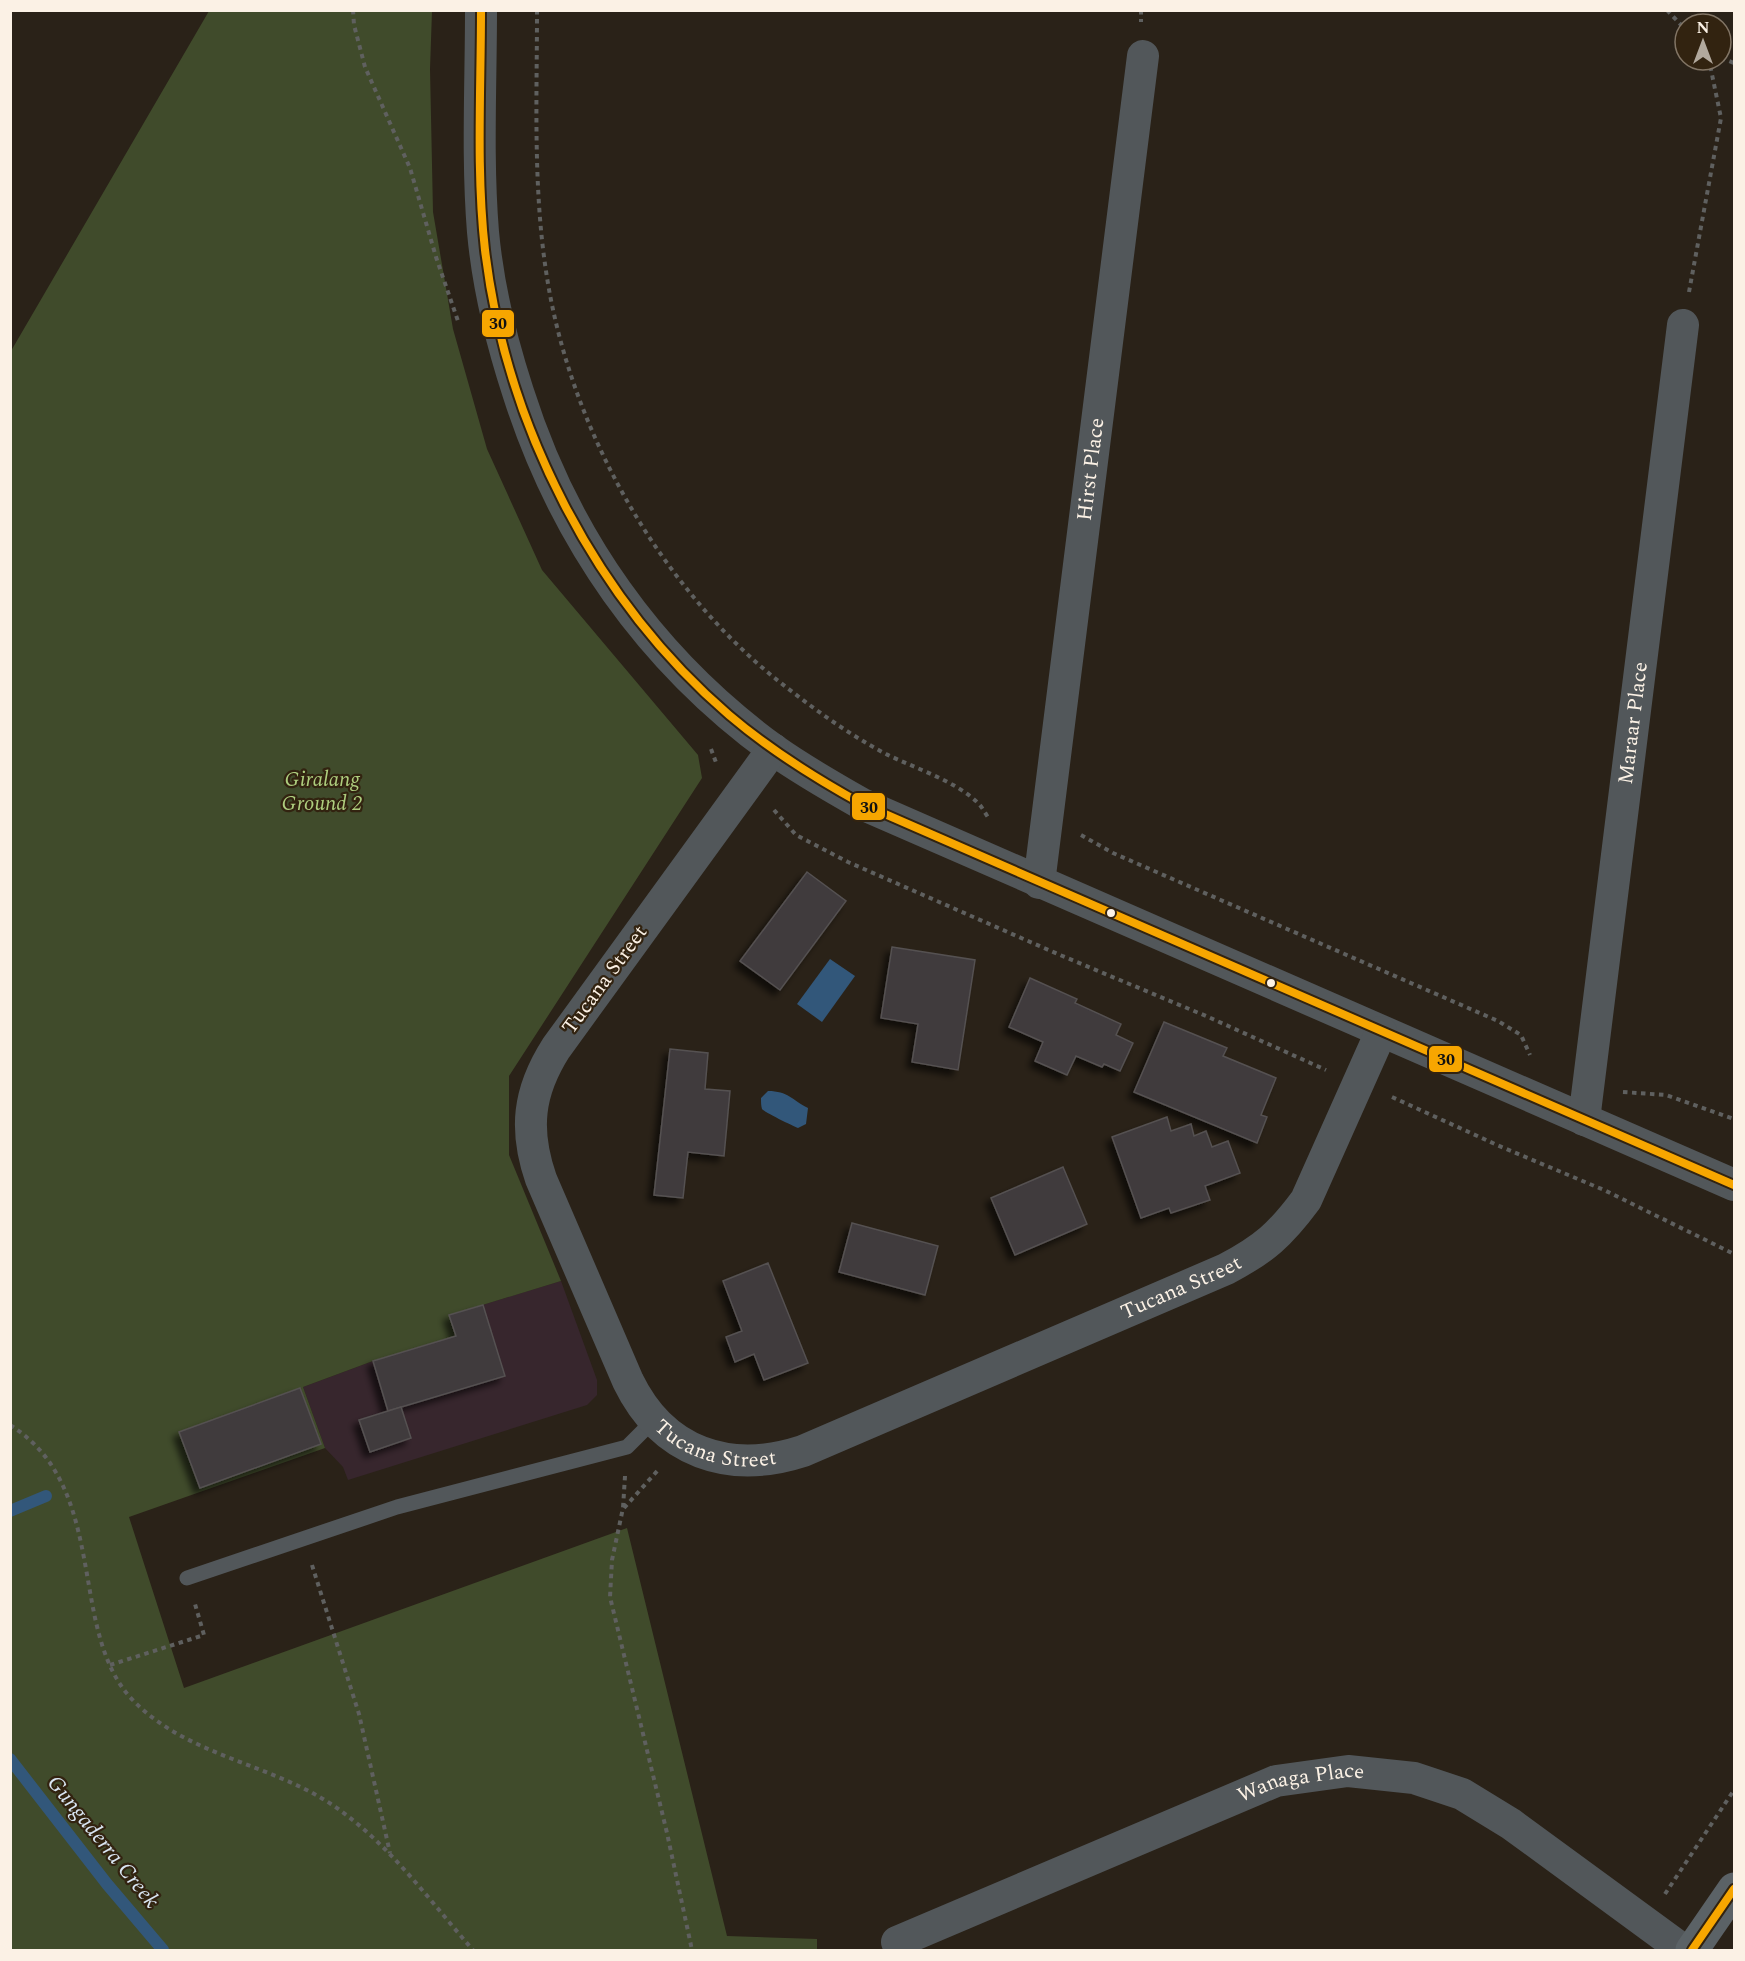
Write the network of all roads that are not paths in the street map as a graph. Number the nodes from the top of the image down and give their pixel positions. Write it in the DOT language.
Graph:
graph roads {
  1 [pos="481,10"];
  2 [pos="1143,56"];
  3 [pos="1683,325"];
  4 [pos="773,749"];
  5 [pos="1039,883"];
  6 [pos="1381,1032"];
  7 [pos="1584,1120"];
  8 [pos="1734,1185"];
  9 [pos="654,1420"];
  10 [pos="187,1578"];
  11 [pos="1734,1889"];
  12 [pos="897,1942"];
  13 [pos="1683,1950"];
  14 [pos="1692,1950"];
  1 -- 4 [label="street"];
  2 -- 5 [label="street, Hirst Place"];
  3 -- 7 [label="street, Maraar Place"];
  4 -- 5 [label="street"];
  4 -- 9 [label="street, Tucana Street"];
  5 -- 6 [label="street"];
  6 -- 7 [label="street"];
  6 -- 9 [label="street, Tucana Street"];
  7 -- 8 [label="street"];
  9 -- 10 [label="lane"];
  11 -- 14 [label="street"];
  12 -- 13 [label="street, Wanaga Place"];
}
